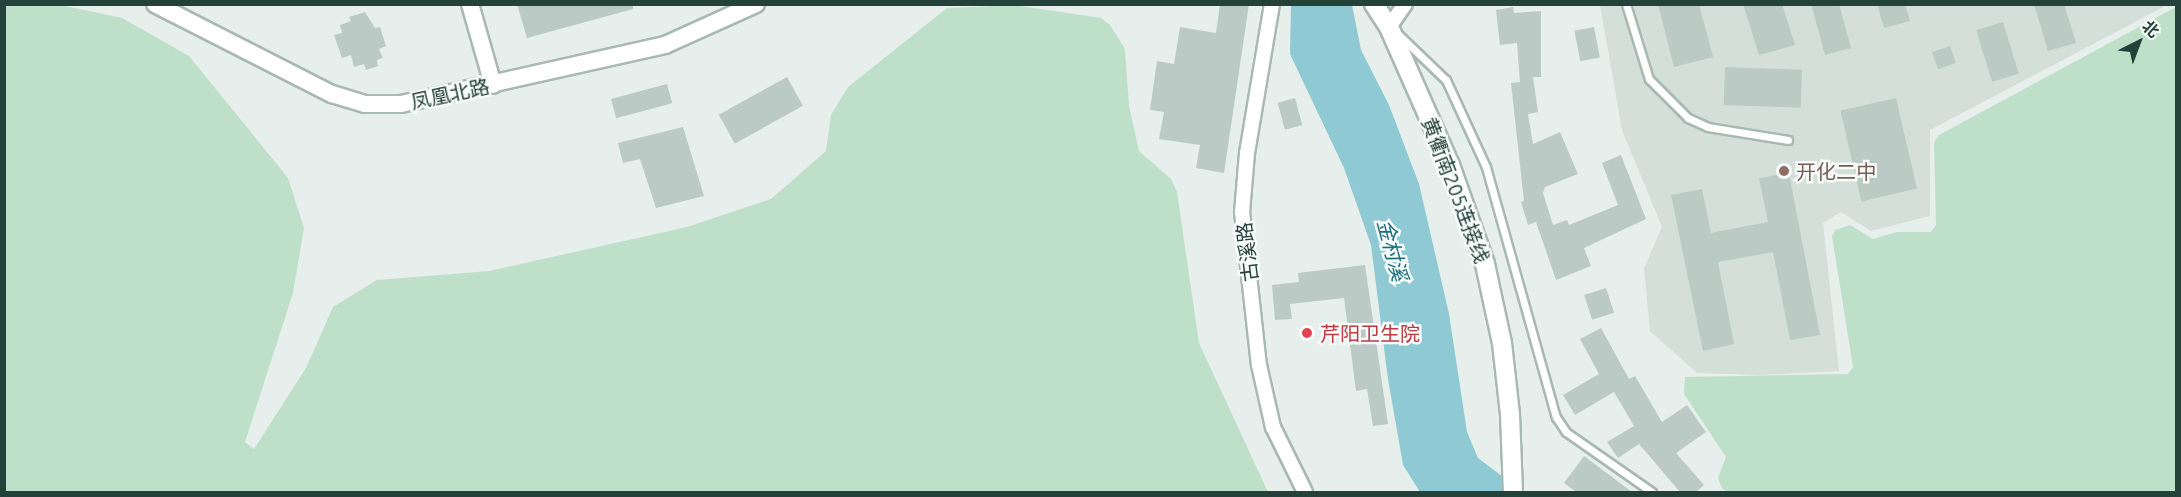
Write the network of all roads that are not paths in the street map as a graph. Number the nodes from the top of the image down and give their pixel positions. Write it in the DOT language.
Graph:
graph roads {
  1 [pos="155,4"];
  2 [pos="470,4"];
  3 [pos="756,4"];
  4 [pos="1272,4"];
  5 [pos="1374,4"];
  6 [pos="1405,4"];
  7 [pos="1626,4"];
  8 [pos="1389,27"];
  9 [pos="493,85"];
  10 [pos="1788,140"];
  11 [pos="1305,492"];
  12 [pos="1513,492"];
  13 [pos="1652,492"];
  1 -- 9 [label="street, 凤凰北路"];
  2 -- 9 [label="street"];
  3 -- 9 [label="street, 凤凰北路"];
  4 -- 11 [label="street, 古溪路"];
  5 -- 8 [label="main road, 黄衢南205连接线"];
  6 -- 8 [label="street"];
  7 -- 10 [label="lane"];
  8 -- 12 [label="main road, 黄衢南205连接线"];
  8 -- 13 [label="lane"];
}
